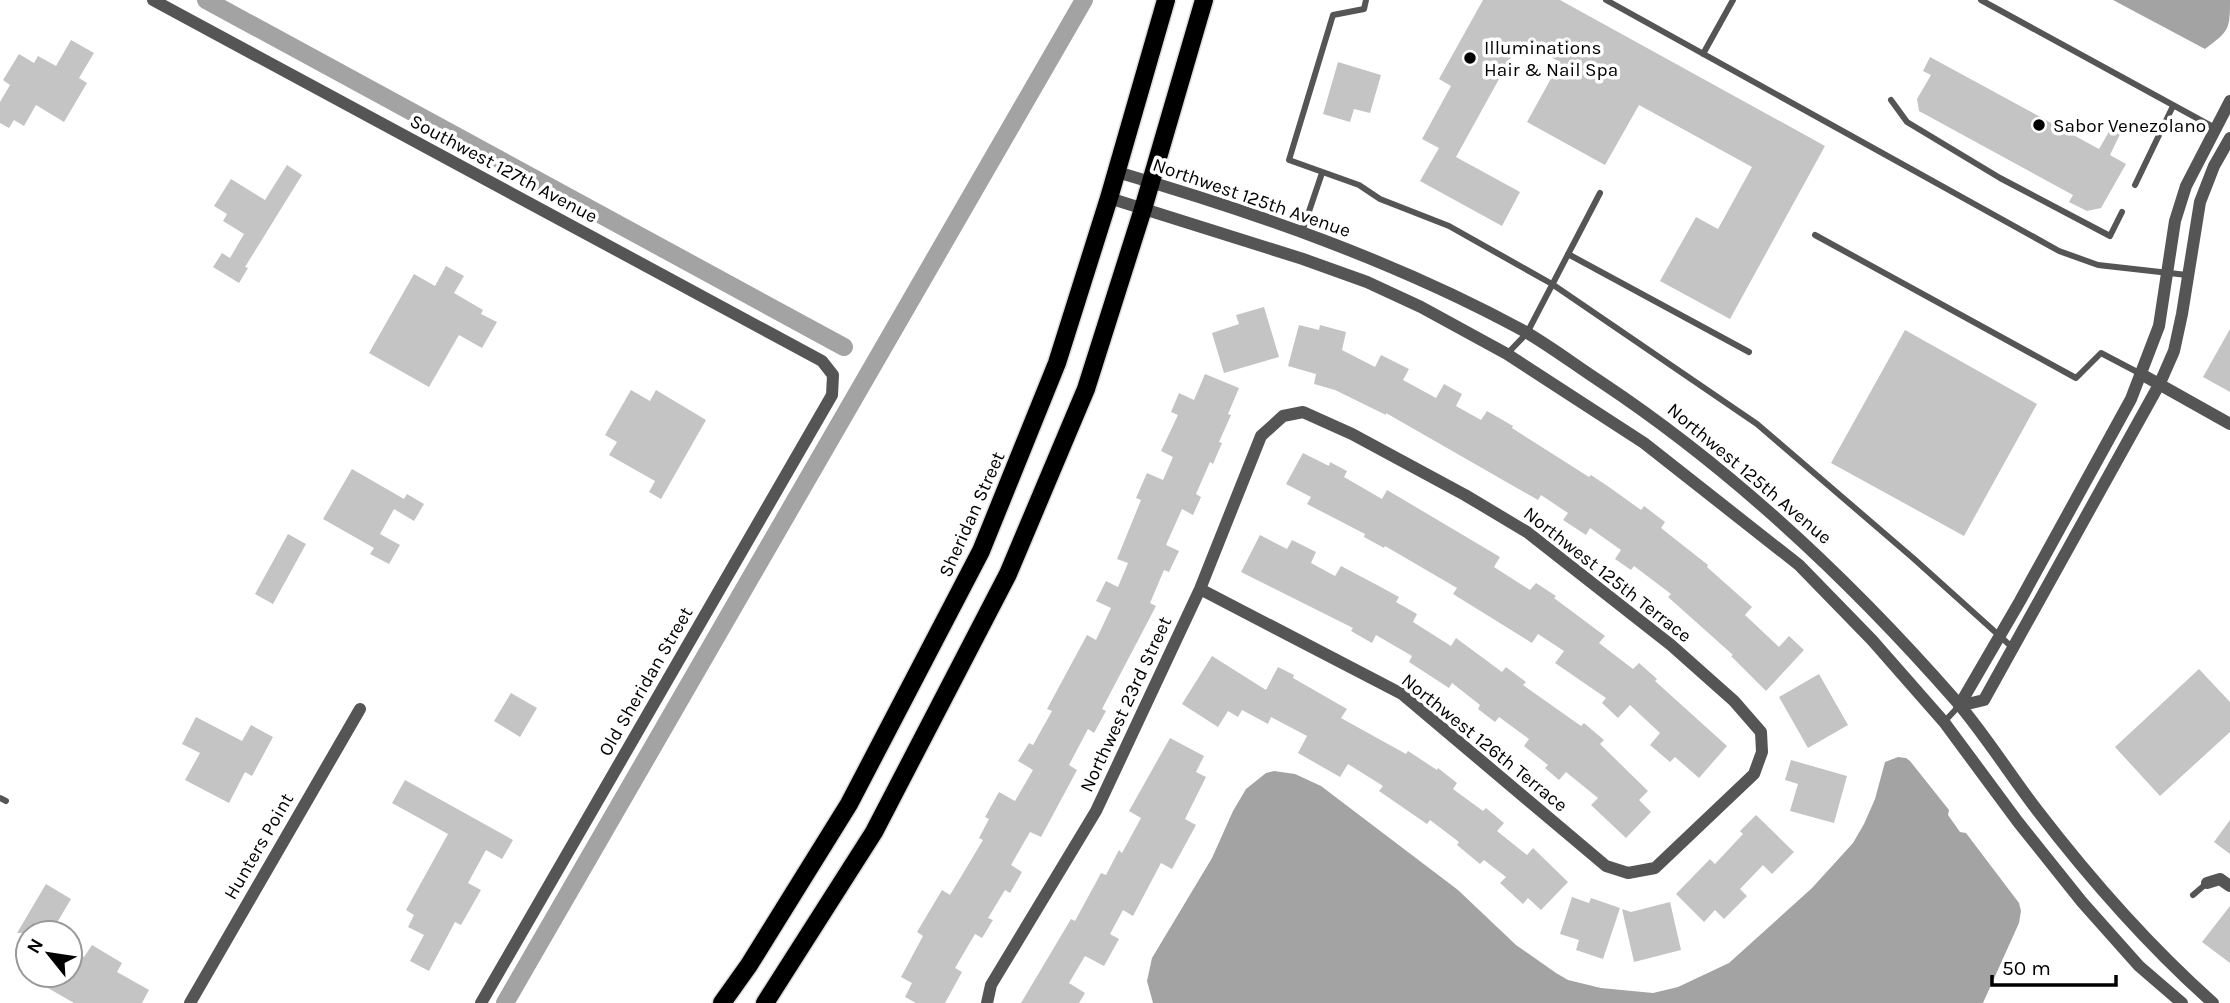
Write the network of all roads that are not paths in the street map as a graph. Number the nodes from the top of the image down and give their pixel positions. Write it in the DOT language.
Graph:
graph roads {
  1 [pos="153,0"];
  2 [pos="1166,0"];
  3 [pos="1203,0"];
  4 [pos="1366,0"];
  5 [pos="1606,0"];
  6 [pos="1733,0"];
  7 [pos="1981,0"];
  8 [pos="1703,54"];
  9 [pos="1891,100"];
  10 [pos="2230,102"];
  11 [pos="2173,106"];
  12 [pos="2215,128"];
  13 [pos="2230,138"];
  14 [pos="1116,172"];
  15 [pos="1322,173"];
  16 [pos="1151,182"];
  17 [pos="2135,185"];
  18 [pos="1600,193"];
  19 [pos="1109,198"];
  20 [pos="1143,209"];
  21 [pos="2122,212"];
  22 [pos="1302,232"];
  23 [pos="1815,235"];
  24 [pos="1568,254"];
  25 [pos="2167,273"];
  26 [pos="2187,275"];
  27 [pos="1552,284"];
  28 [pos="1527,333"];
  29 [pos="1749,352"];
  30 [pos="1507,354"];
  31 [pos="2141,373"];
  32 [pos="833,375"];
  33 [pos="2160,383"];
  34 [pos="1283,416"];
  35 [pos="2230,424"];
  36 [pos="1200,589"];
  37 [pos="2000,635"];
  38 [pos="2013,648"];
  39 [pos="1959,706"];
  40 [pos="360,709"];
  41 [pos="1944,722"];
  42 [pos="1628,873"];
  43 [pos="2207,883"];
  44 [pos="2230,886"];
  45 [pos="2193,895"];
  46 [pos="190,1003"];
  47 [pos="481,1003"];
  48 [pos="722,1003"];
  49 [pos="765,1003"];
  50 [pos="987,1003"];
  51 [pos="2182,1003"];
  52 [pos="2213,1003"];
  1 -- 32 [label="street, Southwest 127th Avenue"];
  2 -- 14 [label="main road, Sheridan Street"];
  3 -- 16 [label="main road"];
  4 -- 15 [label="lane"];
  5 -- 8 [label="lane"];
  6 -- 8 [label="lane"];
  7 -- 11 [label="lane"];
  8 -- 25 [label="lane"];
  9 -- 21 [label="lane"];
  10 -- 12 [label="street"];
  11 -- 12 [label="lane"];
  11 -- 17 [label="lane"];
  12 -- 25 [label="street"];
  13 -- 26 [label="street"];
  14 -- 16 [label="street, Northwest 125th Avenue"];
  14 -- 19 [label="main road, Sheridan Street"];
  15 -- 22 [label="lane"];
  15 -- 27 [label="lane"];
  16 -- 20 [label="main road"];
  16 -- 22 [label="street, Northwest 125th Avenue"];
  18 -- 24 [label="lane"];
  19 -- 20 [label="street, Northwest 125th Avenue"];
  19 -- 48 [label="main road, Sheridan Street"];
  20 -- 30 [label="street, Northwest 125th Avenue"];
  20 -- 49 [label="main road"];
  22 -- 28 [label="street, Northwest 125th Avenue"];
  23 -- 31 [label="lane"];
  24 -- 27 [label="lane"];
  24 -- 29 [label="lane"];
  25 -- 26 [label="lane"];
  25 -- 31 [label="street"];
  26 -- 33 [label="street"];
  27 -- 28 [label="lane"];
  27 -- 37 [label="lane"];
  28 -- 30 [label="lane"];
  28 -- 39 [label="street, Northwest 125th Avenue"];
  30 -- 41 [label="street, Northwest 125th Avenue"];
  31 -- 33 [label="street"];
  31 -- 37 [label="street"];
  32 -- 47 [label="street, Old Sheridan Street"];
  33 -- 35 [label="street"];
  33 -- 38 [label="street"];
  34 -- 36 [label="street, Northwest 23rd Street"];
  34 -- 42 [label="street, Northwest 125th Terrace"];
  36 -- 42 [label="street, Northwest 126th Terrace"];
  36 -- 50 [label="street, Northwest 23rd Street"];
  37 -- 38 [label="lane"];
  37 -- 39 [label="street"];
  38 -- 39 [label="street"];
  39 -- 41 [label="lane"];
  39 -- 52 [label="street, Northwest 125th Avenue"];
  40 -- 46 [label="street, Hunters Point"];
  41 -- 51 [label="street, Northwest 125th Avenue"];
  43 -- 44 [label="street"];
  43 -- 45 [label="lane"];
}
